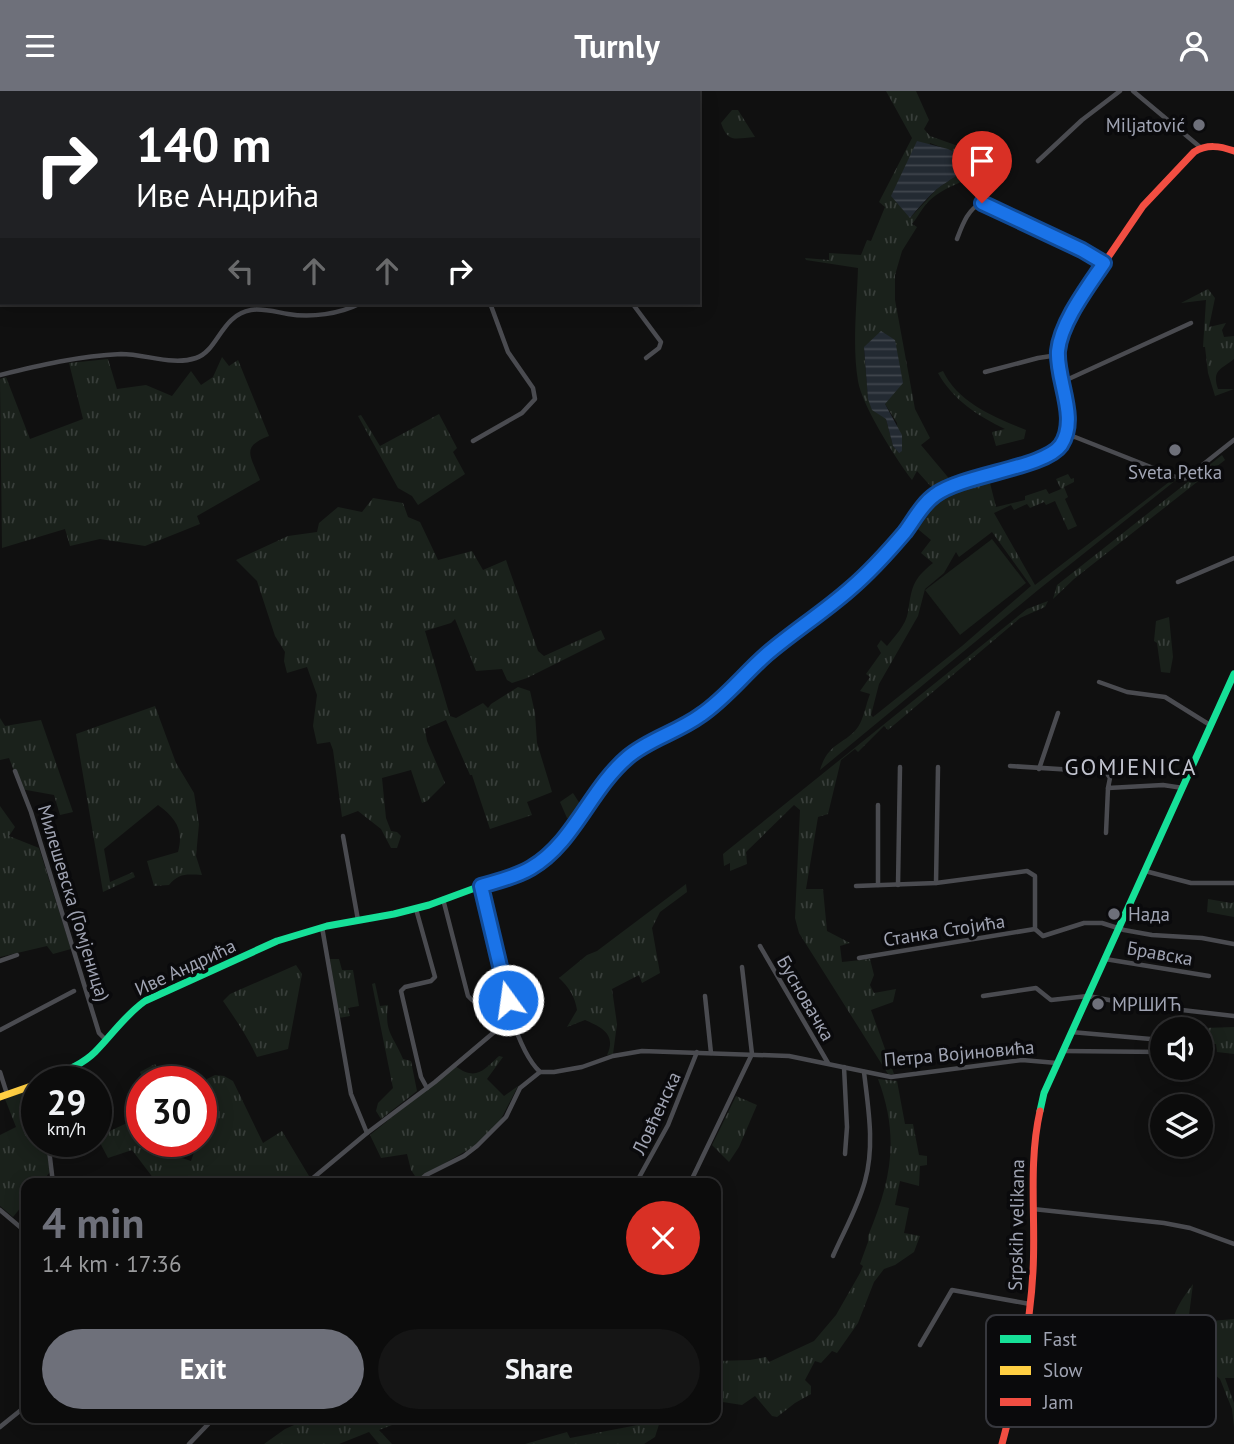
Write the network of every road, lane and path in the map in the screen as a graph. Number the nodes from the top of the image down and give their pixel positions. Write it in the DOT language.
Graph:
graph roads {
  1 [pos="1120,91"];
  2 [pos="1133,91"];
  3 [pos="1200,147"];
  4 [pos="1234,151"];
  5 [pos="1038,161"];
  6 [pos="957,239"];
  7 [pos="1104,263"];
  8 [pos="356,305"];
  9 [pos="491,305"];
  10 [pos="633,305"];
  11 [pos="1191,323"];
  12 [pos="1058,355"];
  13 [pos="646,358"];
  14 [pos="985,372"];
  15 [pos="0,375"];
  16 [pos="1061,382"];
  17 [pos="1065,436"];
  18 [pos="1234,440"];
  19 [pos="473,441"];
  20 [pos="1234,558"];
  21 [pos="1178,582"];
  22 [pos="1234,674"];
  23 [pos="1100,681"];
  24 [pos="1058,713"];
  25 [pos="1212,726"];
  26 [pos="1010,766"];
  27 [pos="900,767"];
  28 [pos="938,767"];
  29 [pos="1039,769"];
  30 [pos="15,771"];
  31 [pos="1108,788"];
  32 [pos="1183,788"];
  33 [pos="878,805"];
  34 [pos="1106,833"];
  35 [pos="343,836"];
  36 [pos="1145,871"];
  37 [pos="936,883"];
  38 [pos="1234,883"];
  39 [pos="878,884"];
  40 [pos="898,885"];
  41 [pos="481,886"];
  42 [pos="856,886"];
  43 [pos="443,899"];
  44 [pos="415,909"];
  45 [pos="358,920"];
  46 [pos="322,927"];
  47 [pos="1119,928"];
  48 [pos="1035,929"];
  49 [pos="1234,944"];
  50 [pos="760,946"];
  51 [pos="17,955"];
  52 [pos="859,957"];
  53 [pos="1105,959"];
  54 [pos="0,961"];
  55 [pos="742,967"];
  56 [pos="1209,976"];
  57 [pos="74,991"];
  58 [pos="705,996"];
  59 [pos="983,996"];
  60 [pos="1088,996"];
  61 [pos="1234,1016"];
  62 [pos="512,1017"];
  63 [pos="0,1030"];
  64 [pos="493,1032"];
  65 [pos="1072,1032"];
  66 [pos="1150,1039"];
  67 [pos="106,1040"];
  68 [pos="1063,1051"];
  69 [pos="697,1052"];
  70 [pos="1150,1052"];
  71 [pos="711,1053"];
  72 [pos="752,1054"];
  73 [pos="1057,1063"];
  74 [pos="829,1064"];
  75 [pos="75,1066"];
  76 [pos="844,1067"];
  77 [pos="0,1072"];
  78 [pos="540,1072"];
  79 [pos="864,1072"];
  80 [pos="427,1088"];
  81 [pos="21,1089"];
  82 [pos="4,1095"];
  83 [pos="367,1133"];
  84 [pos="845,1154"];
  85 [pos="50,1157"];
  86 [pos="52,1178"];
  87 [pos="313,1178"];
  88 [pos="423,1178"];
  89 [pos="639,1178"];
  90 [pos="692,1178"];
  91 [pos="1032,1209"];
  92 [pos="0,1210"];
  93 [pos="21,1228"];
  94 [pos="1234,1244"];
  95 [pos="833,1255"];
  96 [pos="1030,1304"];
  97 [pos="1028,1315"];
  98 [pos="920,1345"];
  99 [pos="21,1410"];
  100 [pos="209,1423"];
  101 [pos="0,1427"];
  102 [pos="1006,1427"];
  103 [pos="189,1444"];
  104 [pos="1002,1444"];
  1 -- 5 [label="street"];
  2 -- 3 [label="street"];
  3 -- 4 [label="street"];
  3 -- 7 [label="street"];
  6 -- 7 [label="street"];
  7 -- 12 [label="street"];
  8 -- 15 [label="street"];
  9 -- 19 [label="street"];
  10 -- 13 [label="street"];
  11 -- 16 [label="street"];
  12 -- 14 [label="street"];
  12 -- 16 [label="street"];
  16 -- 17 [label="street"];
  17 -- 18 [label="street"];
  17 -- 41 [label="street, Иве Андрића"];
  20 -- 21 [label="street"];
  22 -- 25 [label="street, Srpskih velikana"];
  23 -- 25 [label="street"];
  24 -- 29 [label="street"];
  25 -- 32 [label="street, Srpskih velikana"];
  26 -- 29 [label="street"];
  27 -- 40 [label="street"];
  28 -- 37 [label="street"];
  29 -- 31 [label="street"];
  30 -- 67 [label="street, Милешевска (Гомјеница)"];
  31 -- 32 [label="street"];
  31 -- 34 [label="street"];
  32 -- 36 [label="street, Srpskih velikana"];
  33 -- 39 [label="street"];
  35 -- 45 [label="street"];
  36 -- 38 [label="street"];
  36 -- 47 [label="street, Srpskih velikana"];
  37 -- 40 [label="street"];
  37 -- 48 [label="street"];
  39 -- 40 [label="street"];
  39 -- 42 [label="street"];
  41 -- 43 [label="street, Иве Андрића"];
  41 -- 62 [label="street"];
  43 -- 44 [label="street, Иве Андрића"];
  43 -- 64 [label="street"];
  44 -- 45 [label="street, Иве Андрића"];
  44 -- 80 [label="street"];
  45 -- 46 [label="street, Иве Андрића"];
  46 -- 67 [label="street, Иве Андрића"];
  46 -- 83 [label="street"];
  47 -- 48 [label="street, Станка Стојића"];
  47 -- 49 [label="street"];
  47 -- 53 [label="street, Srpskih velikana"];
  48 -- 52 [label="street, Станка Стојића"];
  50 -- 74 [label="street, Бусновачка"];
  51 -- 54 [label="street"];
  53 -- 56 [label="street, Бравска"];
  53 -- 60 [label="street, Srpskih velikana"];
  55 -- 72 [label="street"];
  57 -- 63 [label="street"];
  58 -- 71 [label="street"];
  59 -- 60 [label="street"];
  60 -- 61 [label="street"];
  60 -- 65 [label="street, Srpskih velikana"];
  62 -- 64 [label="street"];
  62 -- 78 [label="street"];
  64 -- 80 [label="street"];
  65 -- 66 [label="street"];
  65 -- 68 [label="street, Srpskih velikana"];
  67 -- 75 [label="street, Иве Андрића"];
  68 -- 70 [label="street"];
  68 -- 73 [label="street, Srpskih velikana"];
  69 -- 71 [label="street, Петра Војиновића"];
  69 -- 78 [label="street, Петра Војиновића"];
  69 -- 89 [label="street, Ловћенска"];
  71 -- 72 [label="street, Петра Војиновића"];
  72 -- 74 [label="street, Петра Војиновића"];
  72 -- 90 [label="street"];
  73 -- 79 [label="street, Петра Војиновића"];
  73 -- 91 [label="street, Srpskih velikana"];
  74 -- 76 [label="street, Петра Војиновића"];
  76 -- 79 [label="street, Петра Војиновића"];
  76 -- 84 [label="street"];
  77 -- 82 [label="street"];
  78 -- 88 [label="street"];
  79 -- 95 [label="street, Петра Војиновића"];
  80 -- 83 [label="street"];
  81 -- 82 [label="street"];
  83 -- 87 [label="street"];
  85 -- 86 [label="street"];
  91 -- 94 [label="street"];
  91 -- 96 [label="street, Srpskih velikana"];
  92 -- 93 [label="street"];
  96 -- 97 [label="street, Srpskih velikana"];
  96 -- 98 [label="street"];
  99 -- 101 [label="street"];
  100 -- 103 [label="street"];
  102 -- 104 [label="street, Srpskih velikana"];
}
